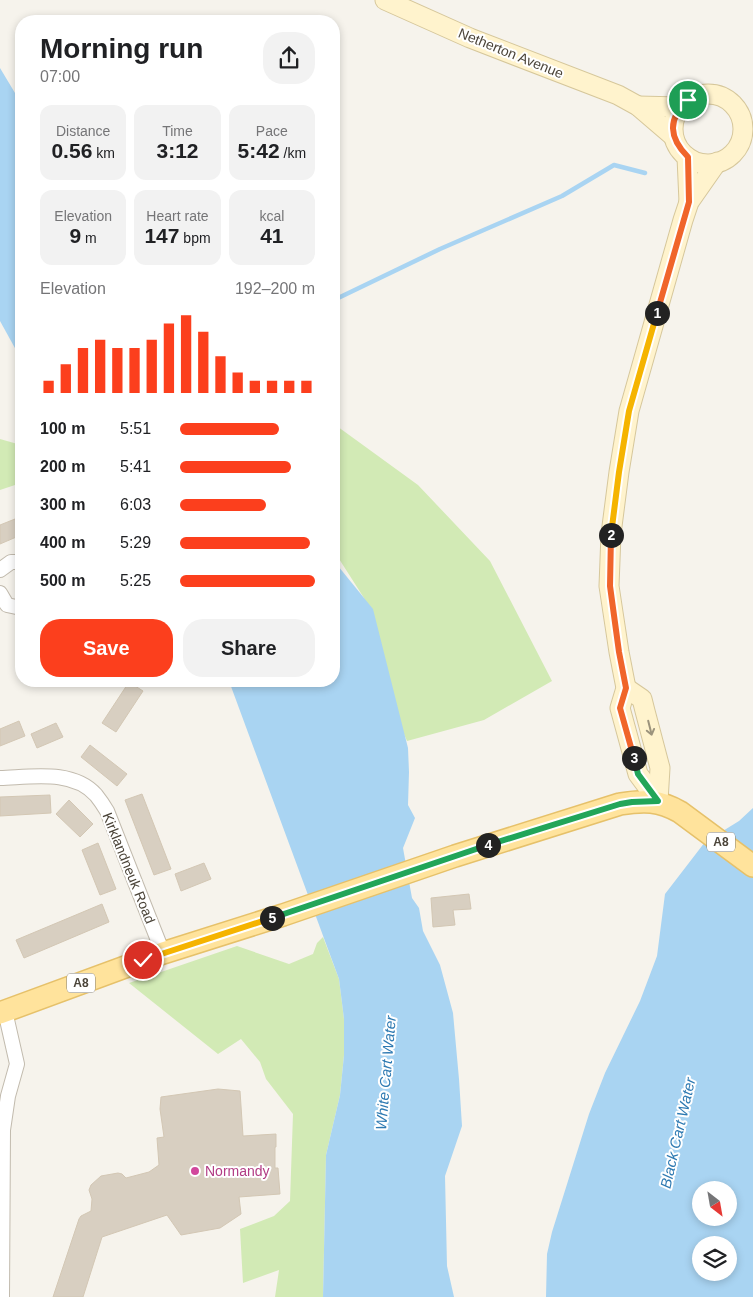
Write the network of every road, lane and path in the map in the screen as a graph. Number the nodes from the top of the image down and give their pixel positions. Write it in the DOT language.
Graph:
graph roads {
  1 [pos="385,0"];
  2 [pos="638,106"];
  3 [pos="680,107"];
  4 [pos="673,136"];
  5 [pos="688,157"];
  6 [pos="718,162"];
  7 [pos="689,202"];
  8 [pos="15,562"];
  9 [pos="0,570"];
  10 [pos="2,602"];
  11 [pos="15,606"];
  12 [pos="0,778"];
  13 [pos="658,801"];
  14 [pos="753,866"];
  15 [pos="163,953"];
  16 [pos="3,1012"];
  17 [pos="2,1297"];
  1 -- 2 [label="street, Netherton Avenue"];
  2 -- 3 [label="street, Netherton Avenue"];
  2 -- 4 [label="street, Netherton Avenue"];
  3 -- 4 [label="street"];
  3 -- 6 [label="street"];
  4 -- 5 [label="street"];
  5 -- 6 [label="street"];
  5 -- 7 [label="street"];
  6 -- 7 [label="street"];
  7 -- 13 [label="street"];
  8 -- 9 [label="street"];
  10 -- 11 [label="street"];
  12 -- 15 [label="street, Kirklandneuk Road"];
  13 -- 14 [label="main road, A8"];
  13 -- 15 [label="main road, A8"];
  15 -- 16 [label="main road, A8"];
  16 -- 17 [label="street"];
}
